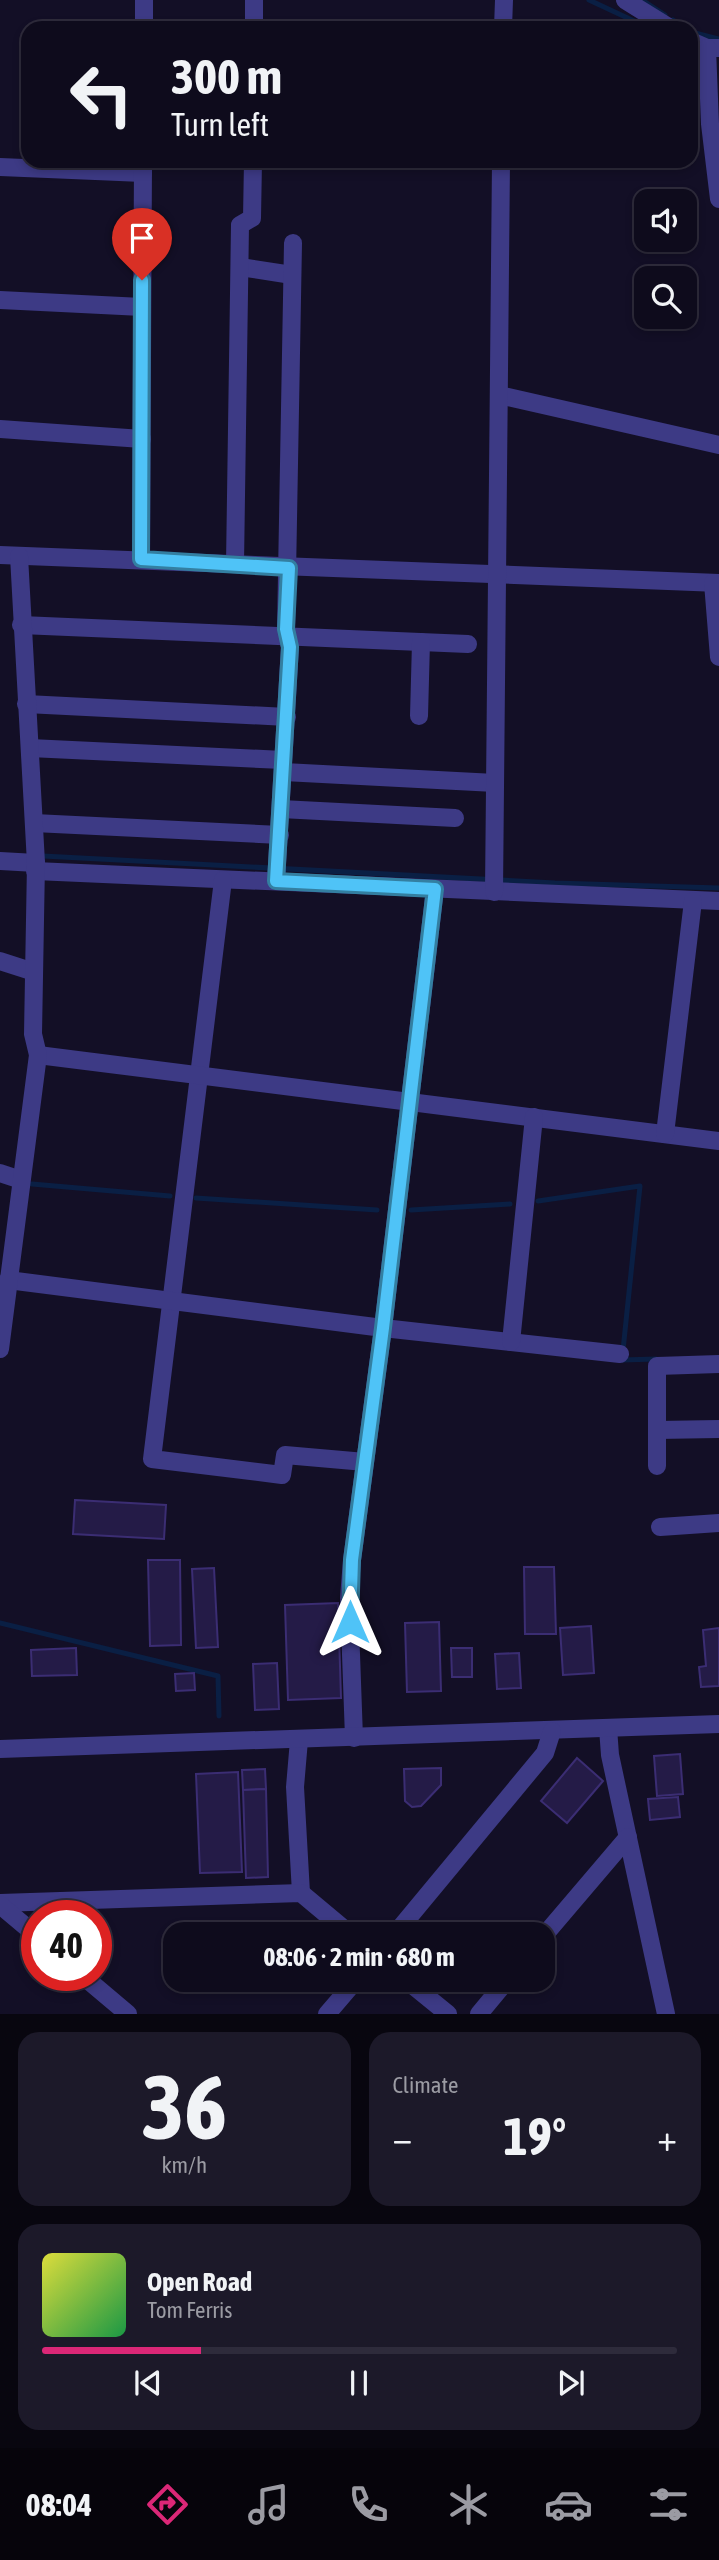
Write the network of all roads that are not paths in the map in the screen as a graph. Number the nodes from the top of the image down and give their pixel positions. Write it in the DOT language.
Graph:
graph roads {
  1 [pos="144,0"];
  2 [pos="254,0"];
  3 [pos="504,0"];
  4 [pos="625,0"];
  5 [pos="144,21"];
  6 [pos="254,21"];
  7 [pos="503,21"];
  8 [pos="659,21"];
  9 [pos="706,49"];
  10 [pos="0,167"];
  11 [pos="21,167"];
  12 [pos="143,168"];
  13 [pos="253,168"];
  14 [pos="501,168"];
  15 [pos="719,199"];
  16 [pos="293,243"];
  17 [pos="240,267"];
  18 [pos="292,275"];
  19 [pos="0,300"];
  20 [pos="142,307"];
  21 [pos="499,395"];
  22 [pos="0,429"];
  23 [pos="142,439"];
  24 [pos="719,445"];
  25 [pos="0,555"];
  26 [pos="19,556"];
  27 [pos="141,559"];
  28 [pos="235,565"];
  29 [pos="289,568"];
  30 [pos="498,576"];
  31 [pos="716,583"];
  32 [pos="21,625"];
  33 [pos="288,638"];
  34 [pos="421,642"];
  35 [pos="468,644"];
  36 [pos="719,657"];
  37 [pos="26,704"];
  38 [pos="419,716"];
  39 [pos="287,717"];
  40 [pos="30,748"];
  41 [pos="284,766"];
  42 [pos="495,783"];
  43 [pos="281,809"];
  44 [pos="455,818"];
  45 [pos="34,823"];
  46 [pos="280,835"];
  47 [pos="0,861"];
  48 [pos="35,867"];
  49 [pos="277,873"];
  50 [pos="223,880"];
  51 [pos="494,883"];
  52 [pos="435,889"];
  53 [pos="693,901"];
  54 [pos="719,901"];
  55 [pos="0,961"];
  56 [pos="34,972"];
  57 [pos="38,1055"];
  58 [pos="198,1075"];
  59 [pos="409,1101"];
  60 [pos="534,1117"];
  61 [pos="665,1134"];
  62 [pos="719,1141"];
  63 [pos="0,1173"];
  64 [pos="21,1180"];
  65 [pos="8,1280"];
  66 [pos="170,1301"];
  67 [pos="383,1328"];
  68 [pos="510,1342"];
  69 [pos="0,1349"];
  70 [pos="620,1354"];
  71 [pos="719,1364"];
  72 [pos="719,1429"];
  73 [pos="657,1430"];
  74 [pos="365,1461"];
  75 [pos="657,1466"];
  76 [pos="719,1523"];
  77 [pos="660,1527"];
  78 [pos="719,1724"];
  79 [pos="608,1728"];
  80 [pos="552,1731"];
  81 [pos="354,1738"];
  82 [pos="299,1740"];
  83 [pos="0,1749"];
  84 [pos="628,1837"];
  85 [pos="301,1893"];
  86 [pos="0,1904"];
  87 [pos="21,1922"];
  88 [pos="336,1922"];
  89 [pos="405,1922"];
  90 [pos="555,1923"];
  91 [pos="100,1991"];
  92 [pos="346,1992"];
  93 [pos="421,1992"];
  94 [pos="498,1992"];
  95 [pos="127,2014"];
  96 [pos="327,2014"];
  97 [pos="448,2014"];
  98 [pos="480,2014"];
  99 [pos="667,2014"];
  1 -- 5 [label="street"];
  2 -- 6 [label="street"];
  3 -- 7 [label="street"];
  4 -- 8 [label="street"];
  9 -- 15 [label="street"];
  10 -- 11 [label="street"];
  12 -- 20 [label="street"];
  13 -- 17 [label="street"];
  14 -- 21 [label="street"];
  16 -- 18 [label="street"];
  17 -- 18 [label="street"];
  17 -- 28 [label="street"];
  18 -- 29 [label="street"];
  19 -- 20 [label="street"];
  20 -- 23 [label="street"];
  21 -- 24 [label="street"];
  21 -- 30 [label="street"];
  22 -- 23 [label="street"];
  23 -- 27 [label="street"];
  25 -- 26 [label="street"];
  26 -- 27 [label="street"];
  26 -- 32 [label="street"];
  27 -- 28 [label="street"];
  28 -- 29 [label="street"];
  29 -- 30 [label="street"];
  29 -- 33 [label="street"];
  30 -- 31 [label="street"];
  30 -- 42 [label="street"];
  31 -- 36 [label="street"];
  32 -- 33 [label="street"];
  32 -- 37 [label="street"];
  33 -- 34 [label="street"];
  33 -- 39 [label="street"];
  34 -- 35 [label="street"];
  34 -- 38 [label="street"];
  37 -- 39 [label="street"];
  37 -- 40 [label="street"];
  39 -- 41 [label="street"];
  40 -- 41 [label="street"];
  40 -- 45 [label="street"];
  41 -- 42 [label="street"];
  41 -- 43 [label="street"];
  42 -- 51 [label="street"];
  43 -- 44 [label="street"];
  43 -- 46 [label="street"];
  45 -- 46 [label="street"];
  45 -- 48 [label="street"];
  46 -- 49 [label="street"];
  47 -- 48 [label="street"];
  48 -- 50 [label="street"];
  48 -- 56 [label="street"];
  49 -- 50 [label="street"];
  49 -- 52 [label="street"];
  50 -- 58 [label="street"];
  51 -- 52 [label="street"];
  51 -- 53 [label="street"];
  52 -- 59 [label="street"];
  53 -- 54 [label="street"];
  53 -- 61 [label="street"];
  55 -- 56 [label="street"];
  56 -- 57 [label="street"];
  57 -- 58 [label="street"];
  57 -- 64 [label="street"];
  58 -- 59 [label="street"];
  58 -- 66 [label="street"];
  59 -- 60 [label="street"];
  59 -- 67 [label="street"];
  60 -- 61 [label="street"];
  60 -- 68 [label="street"];
  61 -- 62 [label="street"];
  63 -- 64 [label="street"];
  64 -- 65 [label="street"];
  65 -- 66 [label="street"];
  65 -- 69 [label="street"];
  66 -- 67 [label="street"];
  66 -- 74 [label="street"];
  67 -- 68 [label="street"];
  67 -- 74 [label="street"];
  68 -- 70 [label="street"];
  71 -- 73 [label="street"];
  72 -- 73 [label="street"];
  73 -- 75 [label="street"];
  74 -- 81 [label="street"];
  76 -- 77 [label="street"];
  78 -- 79 [label="street"];
  79 -- 80 [label="street"];
  79 -- 84 [label="street"];
  80 -- 81 [label="street"];
  80 -- 89 [label="street"];
  81 -- 82 [label="street"];
  82 -- 83 [label="street"];
  82 -- 85 [label="street"];
  84 -- 90 [label="street"];
  84 -- 99 [label="street"];
  85 -- 86 [label="street"];
  85 -- 88 [label="street"];
  86 -- 87 [label="street"];
  91 -- 95 [label="street"];
  92 -- 96 [label="street"];
  93 -- 97 [label="street"];
  94 -- 98 [label="street"];
}
